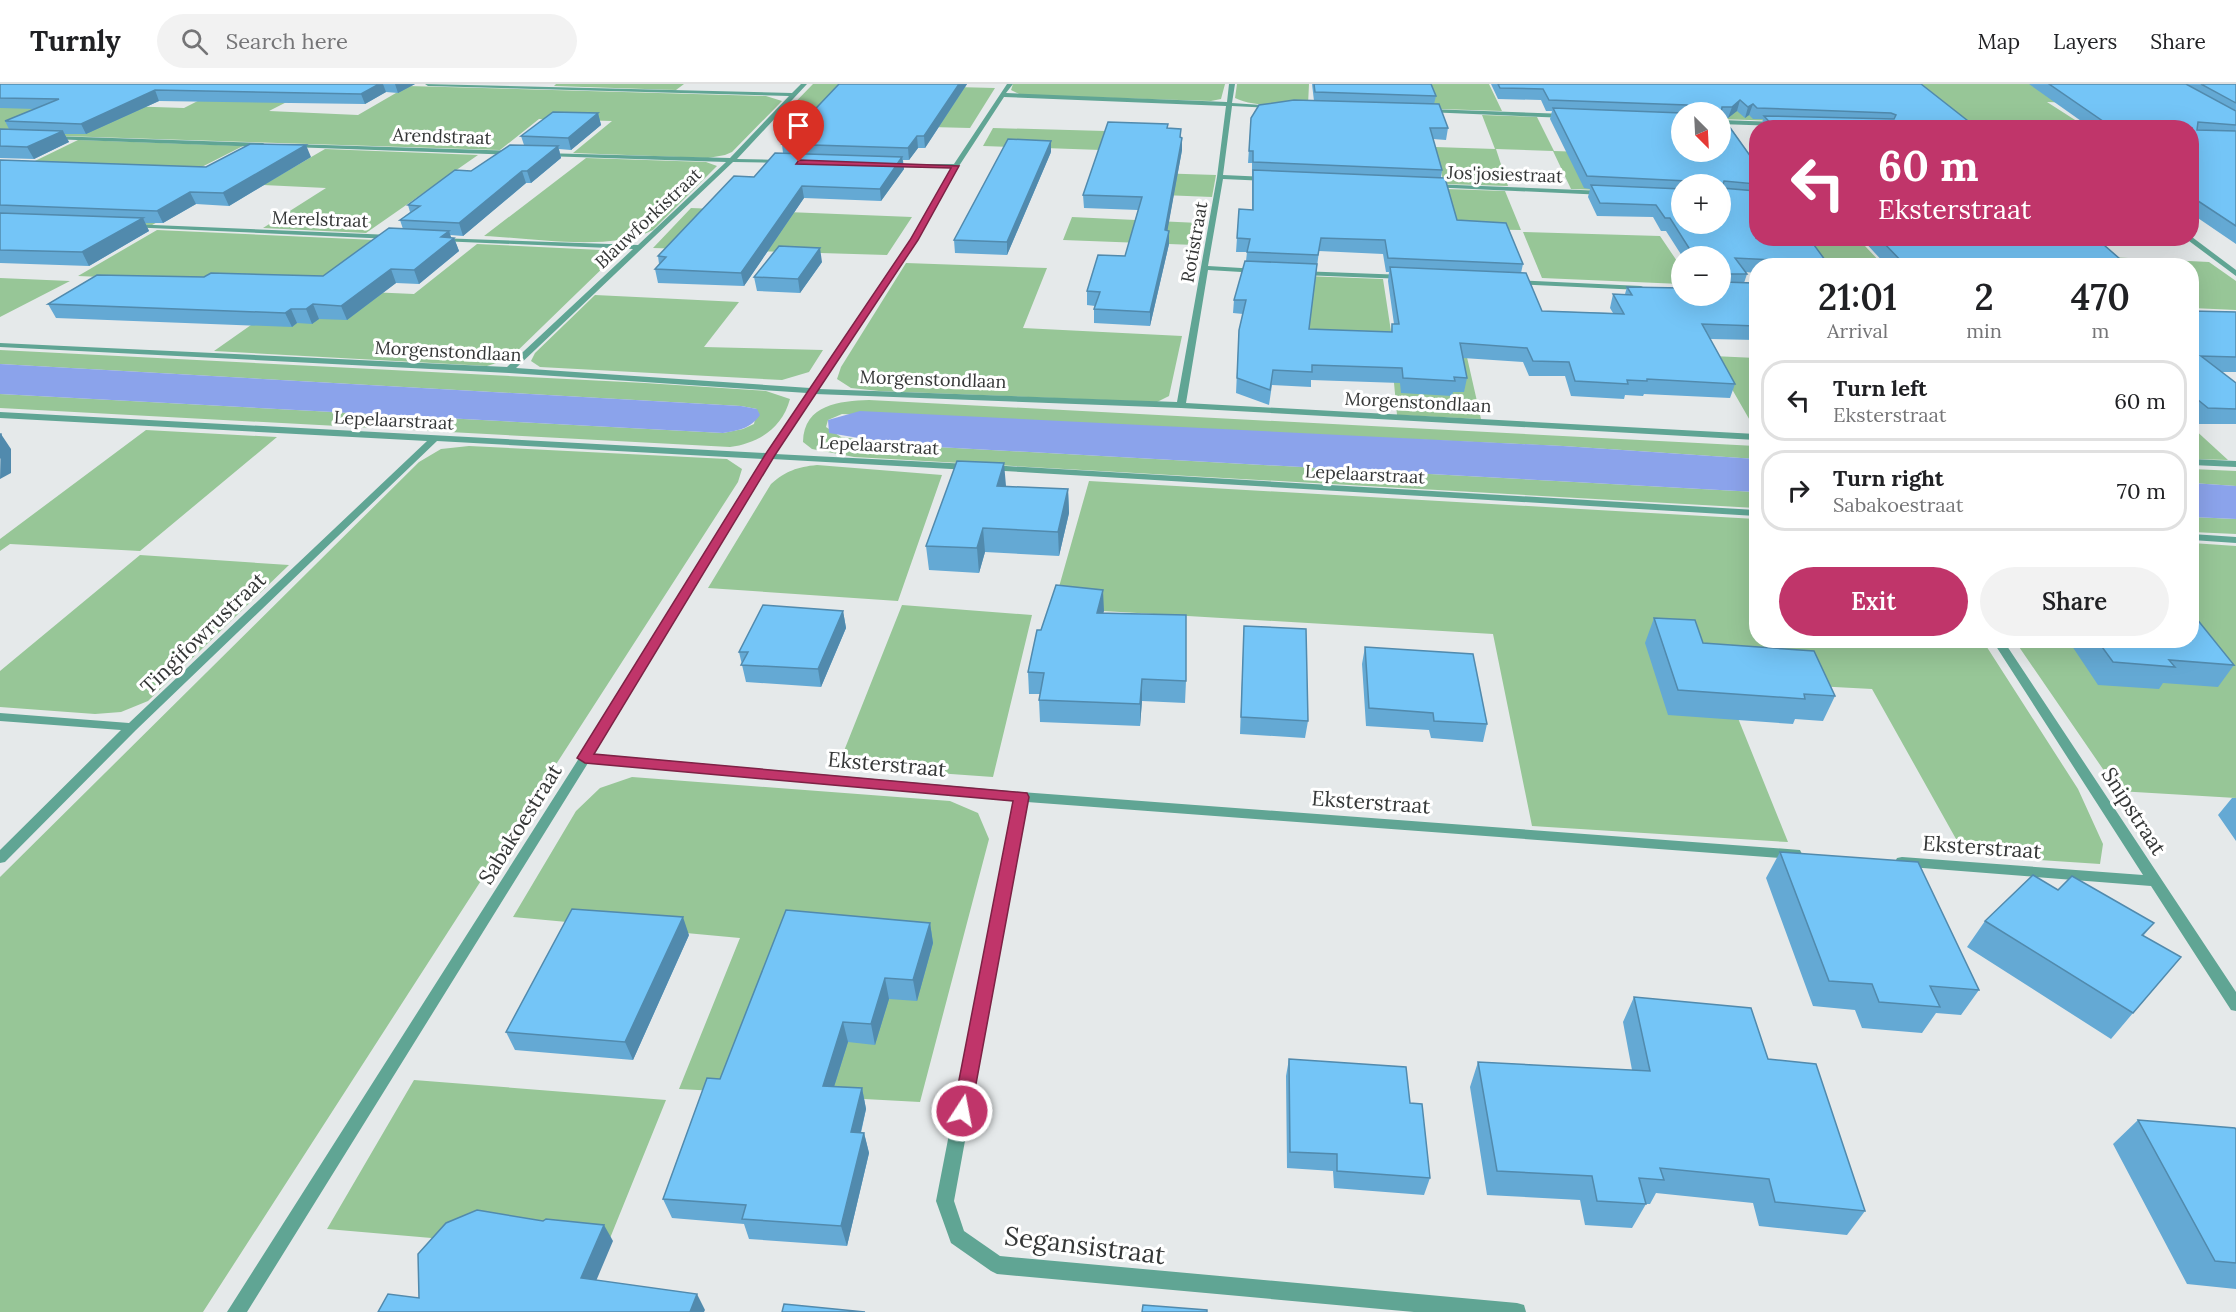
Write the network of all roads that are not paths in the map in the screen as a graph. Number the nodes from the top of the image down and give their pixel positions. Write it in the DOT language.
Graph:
graph roads {
  1 [pos="428,84"];
  2 [pos="804,84"];
  3 [pos="1232,84"];
  4 [pos="1007,90"];
  5 [pos="794,95"];
  6 [pos="1227,104"];
  7 [pos="1275,106"];
  8 [pos="1419,111"];
  9 [pos="1574,117"];
  10 [pos="1731,122"];
  11 [pos="1749,123"];
  12 [pos="47,138"];
  13 [pos="271,145"];
  14 [pos="283,146"];
  15 [pos="519,153"];
  16 [pos="531,154"];
  17 [pos="731,161"];
  18 [pos="790,162"];
  19 [pos="885,165"];
  20 [pos="956,166"];
  21 [pos="1220,177"];
  22 [pos="1279,179"];
  23 [pos="1421,185"];
  24 [pos="1611,194"];
  25 [pos="118,226"];
  26 [pos="402,237"];
  27 [pos="425,238"];
  28 [pos="2199,246"];
  29 [pos="638,247"];
  30 [pos="1204,268"];
  31 [pos="1264,271"];
  32 [pos="1288,272"];
  33 [pos="2236,274"];
  34 [pos="1419,278"];
  35 [pos="1503,282"];
  36 [pos="1646,288"];
  37 [pos="0,345"];
  38 [pos="509,370"];
  39 [pos="812,392"];
  40 [pos="1181,405"];
  41 [pos="0,415"];
  42 [pos="435,438"];
  43 [pos="1749,438"];
  44 [pos="770,455"];
  45 [pos="2199,462"];
  46 [pos="2236,464"];
  47 [pos="1749,513"];
  48 [pos="2199,537"];
  49 [pos="2236,540"];
  50 [pos="2002,648"];
  51 [pos="0,717"];
  52 [pos="132,727"];
  53 [pos="585,758"];
  54 [pos="1021,797"];
  55 [pos="1809,855"];
  56 [pos="0,858"];
  57 [pos="1893,861"];
  58 [pos="2155,881"];
  59 [pos="2236,1005"];
  60 [pos="236,1312"];
  61 [pos="1517,1312"];
  1 -- 5 [label="street"];
  2 -- 5 [label="street, Blauwforkistraat"];
  3 -- 6 [label="street, Rotistraat"];
  4 -- 6 [label="street"];
  4 -- 20 [label="street, Sabakoestraat"];
  5 -- 17 [label="street, Blauwforkistraat"];
  6 -- 7 [label="street"];
  6 -- 21 [label="street, Rotistraat"];
  8 -- 9 [label="street"];
  10 -- 11 [label="street"];
  12 -- 13 [label="street"];
  14 -- 15 [label="street, Arendstraat"];
  16 -- 17 [label="street"];
  17 -- 18 [label="street"];
  17 -- 29 [label="street, Blauwforkistraat"];
  19 -- 20 [label="street"];
  20 -- 39 [label="street, Sabakoestraat"];
  21 -- 22 [label="street"];
  21 -- 30 [label="street, Rotistraat"];
  23 -- 24 [label="street, Jos'josiestraat"];
  25 -- 26 [label="street, Merelstraat"];
  27 -- 29 [label="street"];
  28 -- 33 [label="street"];
  29 -- 38 [label="street, Blauwforkistraat"];
  30 -- 31 [label="street"];
  30 -- 40 [label="street, Rotistraat"];
  32 -- 34 [label="street"];
  35 -- 36 [label="street"];
  37 -- 38 [label="street, Morgenstondlaan"];
  38 -- 39 [label="street, Morgenstondlaan"];
  39 -- 40 [label="street, Morgenstondlaan"];
  39 -- 44 [label="street, Sabakoestraat"];
  40 -- 43 [label="street, Morgenstondlaan"];
  41 -- 42 [label="street, Lepelaarstraat"];
  42 -- 44 [label="street, Lepelaarstraat"];
  42 -- 52 [label="street, Tingifowrustraat"];
  44 -- 47 [label="street, Lepelaarstraat"];
  44 -- 53 [label="street, Sabakoestraat"];
  45 -- 46 [label="street"];
  48 -- 49 [label="street"];
  50 -- 58 [label="street, Snipstraat"];
  51 -- 52 [label="street"];
  52 -- 56 [label="street, Tingifowrustraat"];
  53 -- 54 [label="street, Eksterstraat"];
  53 -- 60 [label="street, Sabakoestraat"];
  54 -- 55 [label="street, Eksterstraat"];
  54 -- 61 [label="street, Segansistraat"];
  57 -- 58 [label="street, Eksterstraat"];
  58 -- 59 [label="street, Snipstraat"];
}
